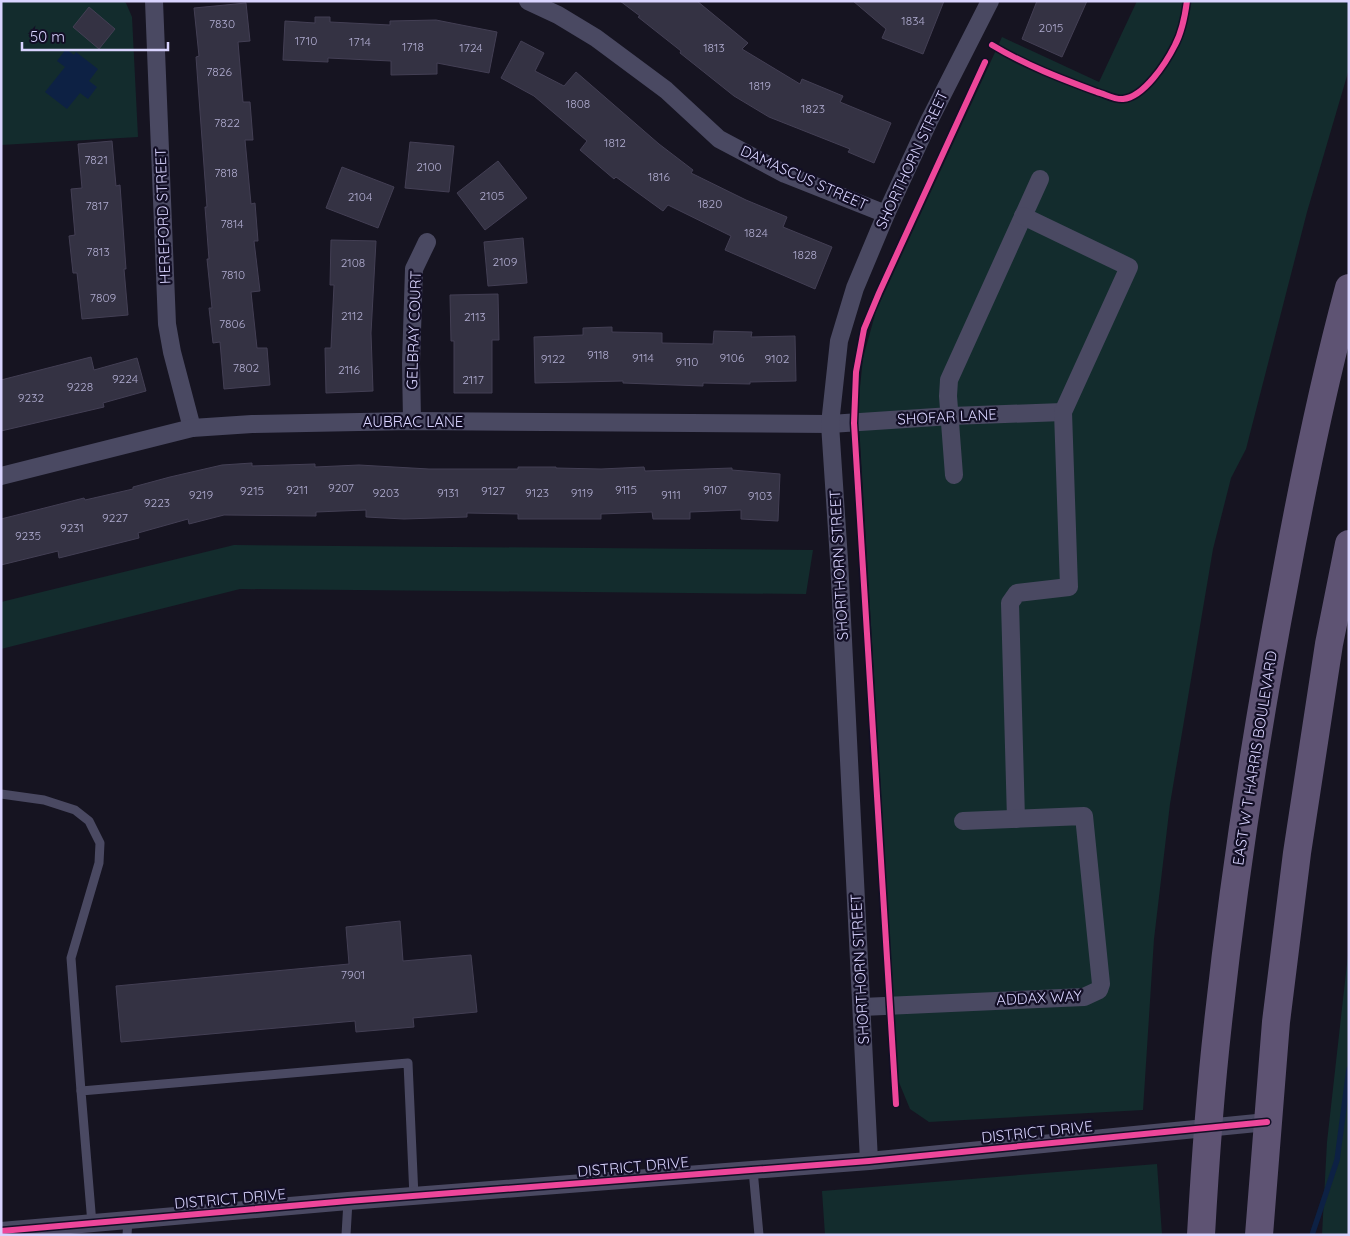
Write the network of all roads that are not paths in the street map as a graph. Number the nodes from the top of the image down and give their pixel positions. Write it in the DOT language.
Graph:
graph roads {
  1 [pos="154,1"];
  2 [pos="528,1"];
  3 [pos="990,1"];
  4 [pos="1040,178"];
  5 [pos="886,214"];
  6 [pos="1023,216"];
  7 [pos="427,242"];
  8 [pos="1349,288"];
  9 [pos="1063,412"];
  10 [pos="951,416"];
  11 [pos="412,421"];
  12 [pos="830,424"];
  13 [pos="192,428"];
  14 [pos="954,474"];
  15 [pos="1,476"];
  16 [pos="1349,544"];
  17 [pos="1,794"];
  18 [pos="1016,819"];
  19 [pos="963,821"];
  20 [pos="862,1007"];
  21 [pos="81,1091"];
  22 [pos="1267,1122"];
  23 [pos="1208,1128"];
  24 [pos="869,1161"];
  25 [pos="753,1170"];
  26 [pos="414,1197"];
  27 [pos="348,1201"];
  28 [pos="92,1224"];
  29 [pos="127,1228"];
  30 [pos="1,1231"];
  31 [pos="346,1235"];
  32 [pos="759,1235"];
  33 [pos="1201,1235"];
  34 [pos="1259,1235"];
  1 -- 13 [label="street, HEREFORD STREET"];
  2 -- 5 [label="street, DAMASCUS STREET"];
  3 -- 5 [label="street, SHORTHORN STREET"];
  4 -- 6 [label="street"];
  5 -- 12 [label="street, SHORTHORN STREET"];
  6 -- 9 [label="street"];
  6 -- 10 [label="street"];
  7 -- 11 [label="street, GELBRAY COURT"];
  8 -- 23 [label="main road, EAST W T HARRIS BOULEVARD"];
  9 -- 10 [label="street, SHOFAR LANE"];
  9 -- 18 [label="street"];
  10 -- 12 [label="street, SHOFAR LANE"];
  10 -- 14 [label="street"];
  11 -- 12 [label="street, AUBRAC LANE"];
  11 -- 13 [label="street, AUBRAC LANE"];
  12 -- 20 [label="street, SHORTHORN STREET"];
  13 -- 15 [label="street, AUBRAC LANE"];
  16 -- 22 [label="main road"];
  17 -- 21 [label="lane"];
  18 -- 19 [label="street"];
  18 -- 20 [label="street, ADDAX WAY"];
  20 -- 24 [label="street, SHORTHORN STREET"];
  21 -- 26 [label="lane"];
  21 -- 28 [label="lane"];
  22 -- 23 [label="street, DISTRICT DRIVE"];
  22 -- 34 [label="main road"];
  23 -- 24 [label="street, DISTRICT DRIVE"];
  23 -- 33 [label="main road, EAST W T HARRIS BOULEVARD"];
  24 -- 25 [label="street, DISTRICT DRIVE"];
  25 -- 26 [label="street, DISTRICT DRIVE"];
  25 -- 32 [label="lane"];
  26 -- 27 [label="street, DISTRICT DRIVE"];
  27 -- 29 [label="street, DISTRICT DRIVE"];
  27 -- 31 [label="lane"];
  28 -- 29 [label="street, DISTRICT DRIVE"];
  28 -- 30 [label="street, DISTRICT DRIVE"];
}
